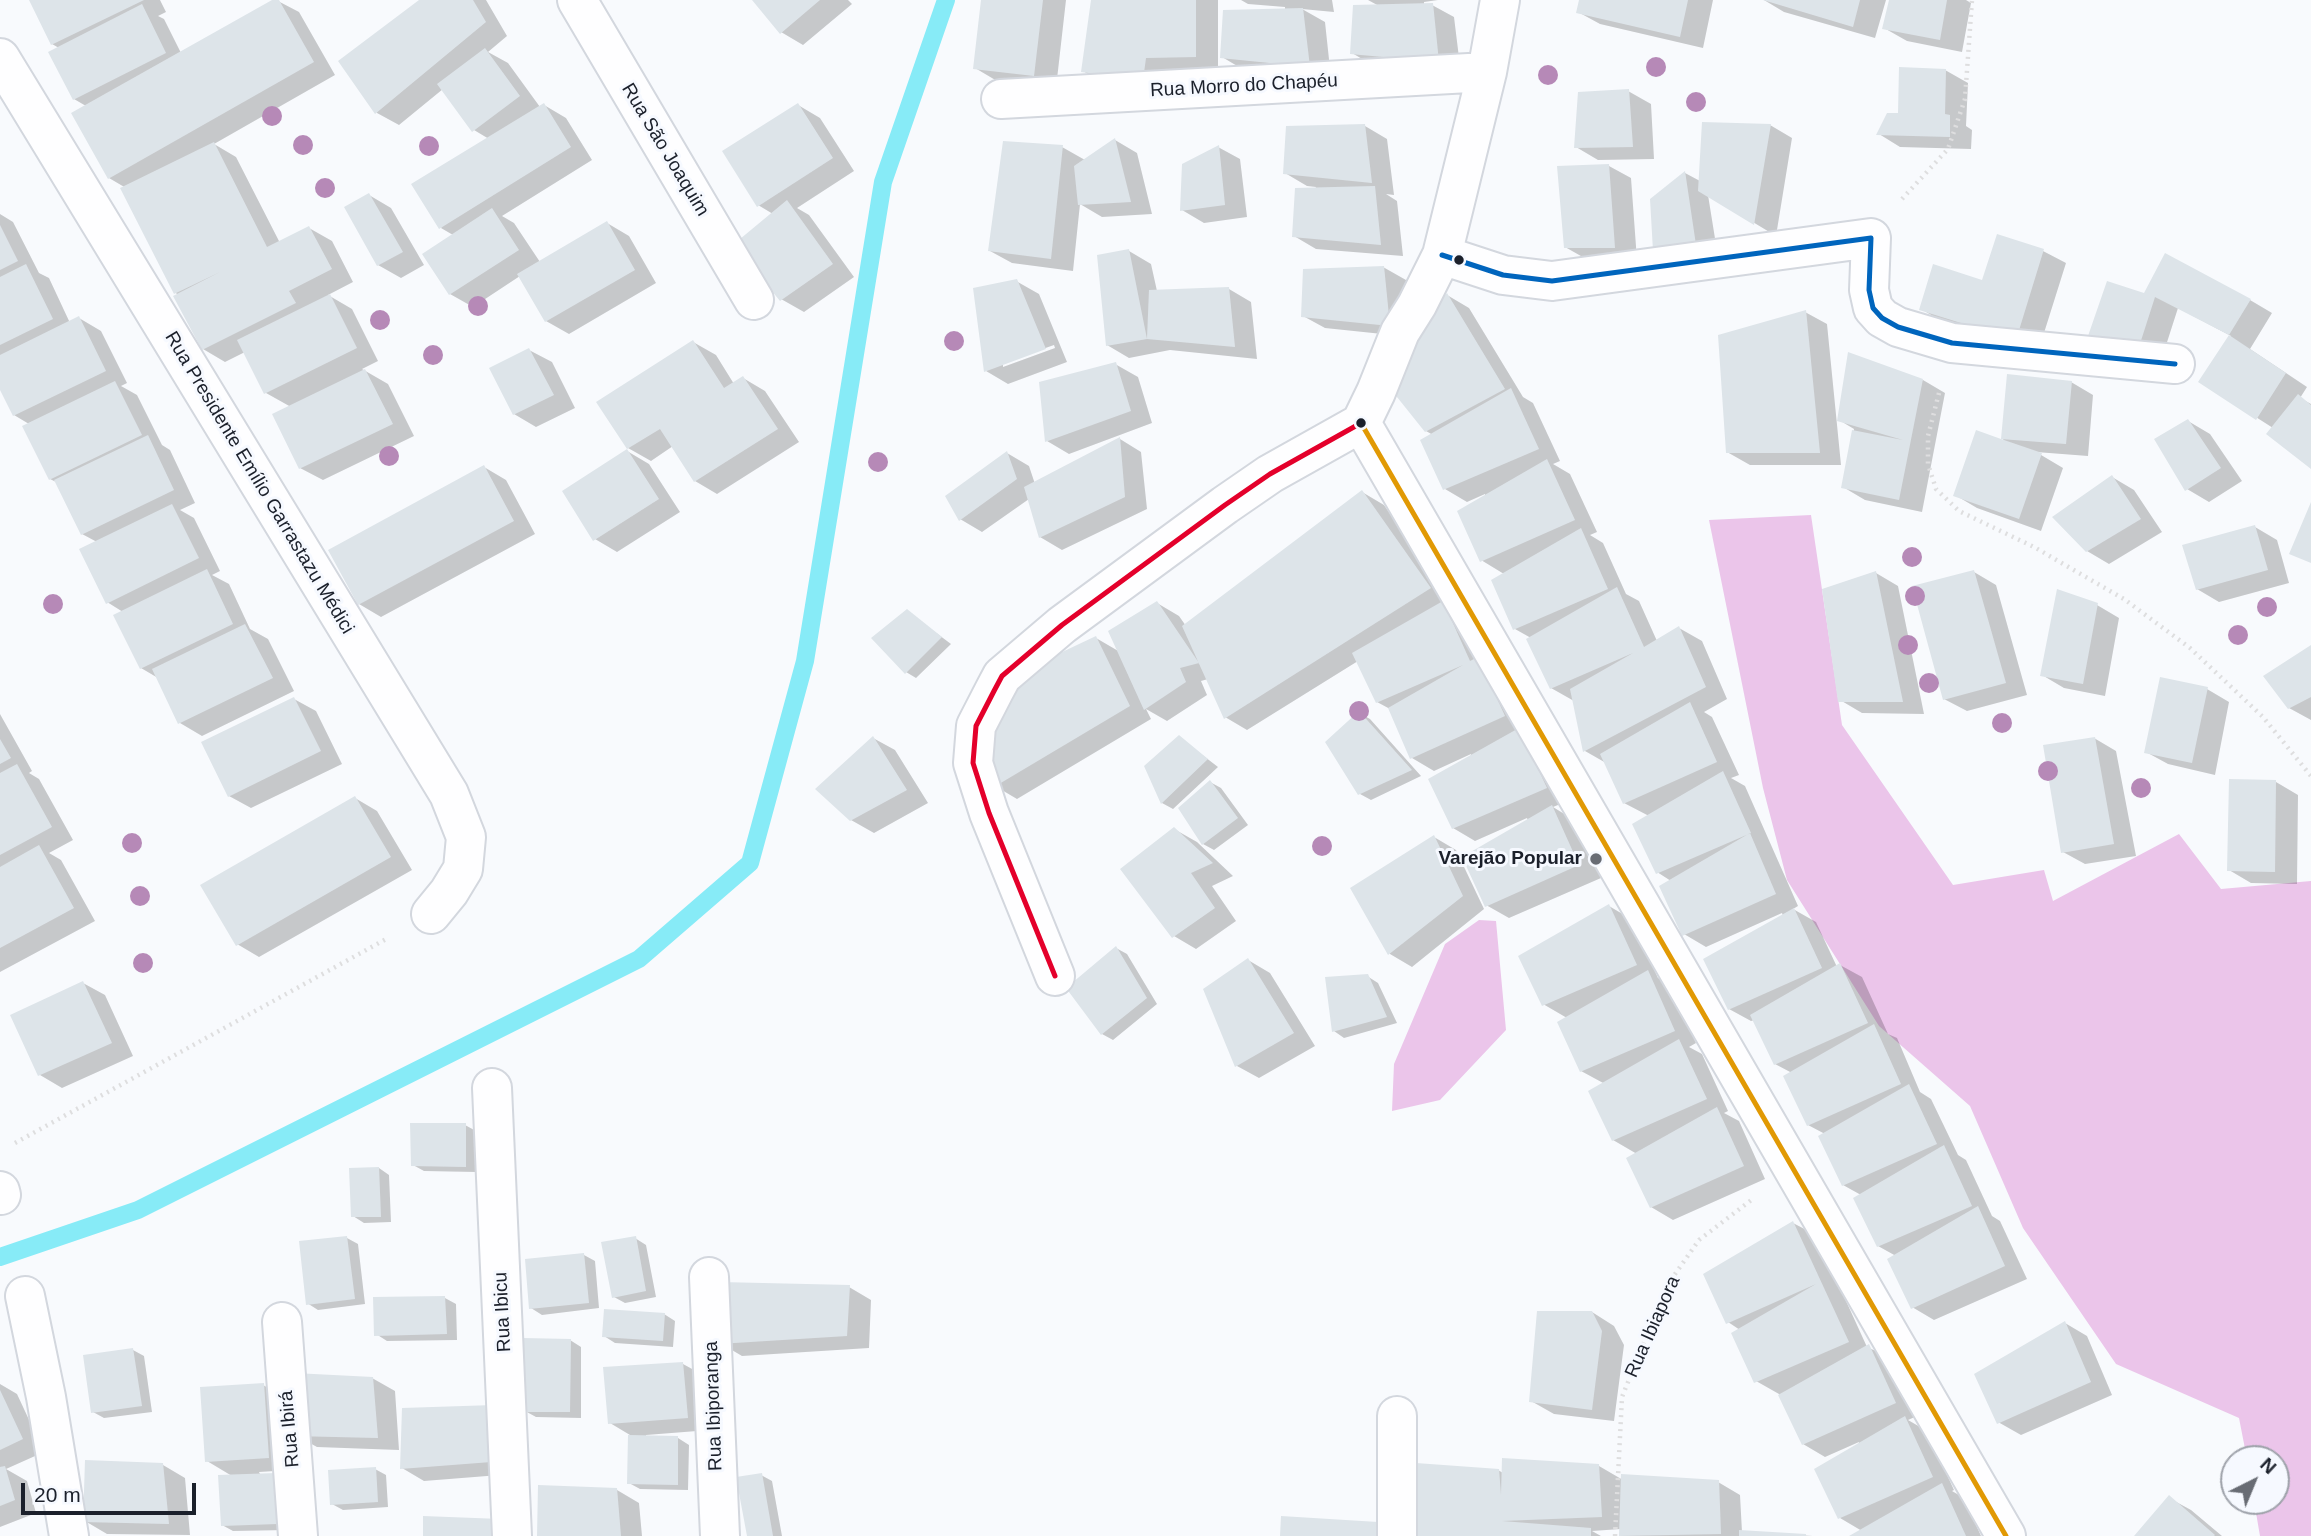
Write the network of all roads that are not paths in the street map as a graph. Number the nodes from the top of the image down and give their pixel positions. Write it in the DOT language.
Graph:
graph roads {
  1 [pos="577,0"];
  2 [pos="1500,0"];
  3 [pos="0,58"];
  4 [pos="1487,72"];
  5 [pos="1001,99"];
  6 [pos="1441,255"];
  7 [pos="754,300"];
  8 [pos="2175,365"];
  9 [pos="1361,423"];
  10 [pos="431,914"];
  11 [pos="1055,976"];
  12 [pos="492,1088"];
  13 [pos="709,1277"];
  14 [pos="25,1296"];
  15 [pos="282,1322"];
  16 [pos="1397,1416"];
  17 [pos="1998,1533"];
  18 [pos="69,1536"];
  19 [pos="298,1536"];
  20 [pos="512,1536"];
  21 [pos="720,1536"];
  22 [pos="1397,1536"];
  1 -- 7 [label="street, Rua São Joaquim"];
  2 -- 4 [label="street"];
  3 -- 10 [label="street, Rua Presidente Emílio Garrastazu Médici"];
  4 -- 5 [label="street, Rua Morro do Chapéu"];
  4 -- 6 [label="street"];
  6 -- 8 [label="street"];
  6 -- 9 [label="street"];
  9 -- 11 [label="street"];
  9 -- 17 [label="street"];
  12 -- 20 [label="street, Rua Ibicu"];
  13 -- 21 [label="street, Rua Ibiporanga"];
  14 -- 18 [label="street"];
  15 -- 19 [label="street, Rua Ibirá"];
  16 -- 22 [label="street"];
}
